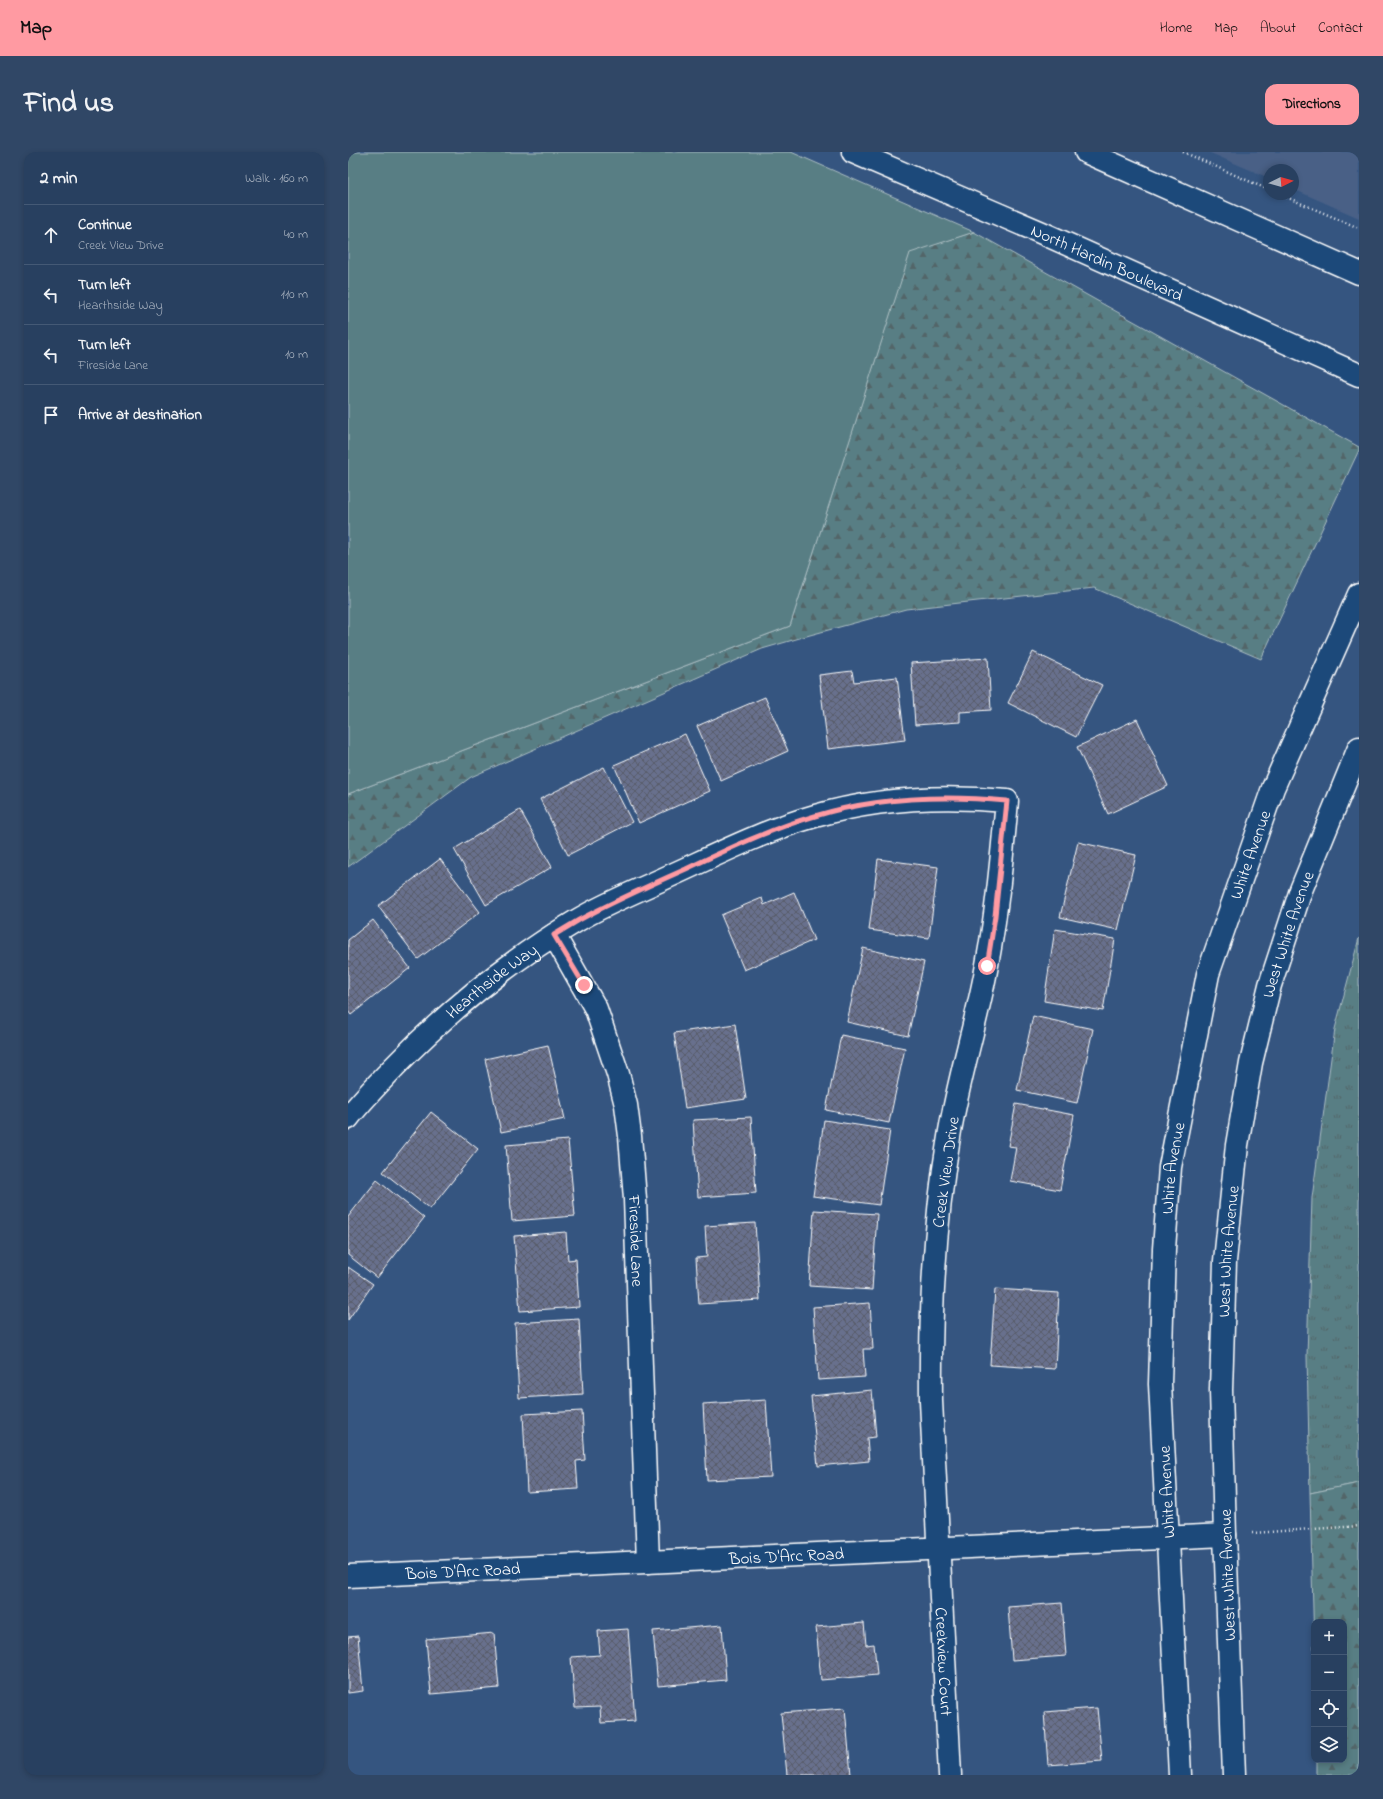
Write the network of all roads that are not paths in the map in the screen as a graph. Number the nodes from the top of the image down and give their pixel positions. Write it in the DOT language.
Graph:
graph roads {
  1 [pos="853,152"];
  2 [pos="1086,152"];
  3 [pos="1359,273"];
  4 [pos="1359,375"];
  5 [pos="1359,594"];
  6 [pos="1359,748"];
  7 [pos="1007,801"];
  8 [pos="554,935"];
  9 [pos="348,1118"];
  10 [pos="1225,1536"];
  11 [pos="1168,1538"];
  12 [pos="937,1548"];
  13 [pos="648,1562"];
  14 [pos="348,1576"];
  15 [pos="950,1775"];
  16 [pos="1180,1775"];
  17 [pos="1234,1775"];
  1 -- 4 [label="street, North Hardin Boulevard"];
  2 -- 3 [label="street"];
  5 -- 11 [label="street, White Avenue"];
  6 -- 10 [label="street, West White Avenue"];
  7 -- 8 [label="street, Hearthside Way"];
  7 -- 12 [label="street, Creek View Drive"];
  8 -- 9 [label="street, Hearthside Way"];
  8 -- 13 [label="street, Fireside Lane"];
  10 -- 11 [label="street, Bois D'Arc Road"];
  10 -- 17 [label="street, West White Avenue"];
  11 -- 12 [label="street, Bois D'Arc Road"];
  11 -- 16 [label="street, White Avenue"];
  12 -- 13 [label="street, Bois D'Arc Road"];
  12 -- 15 [label="street, Creekview Court"];
  13 -- 14 [label="street, Bois D'Arc Road"];
}
